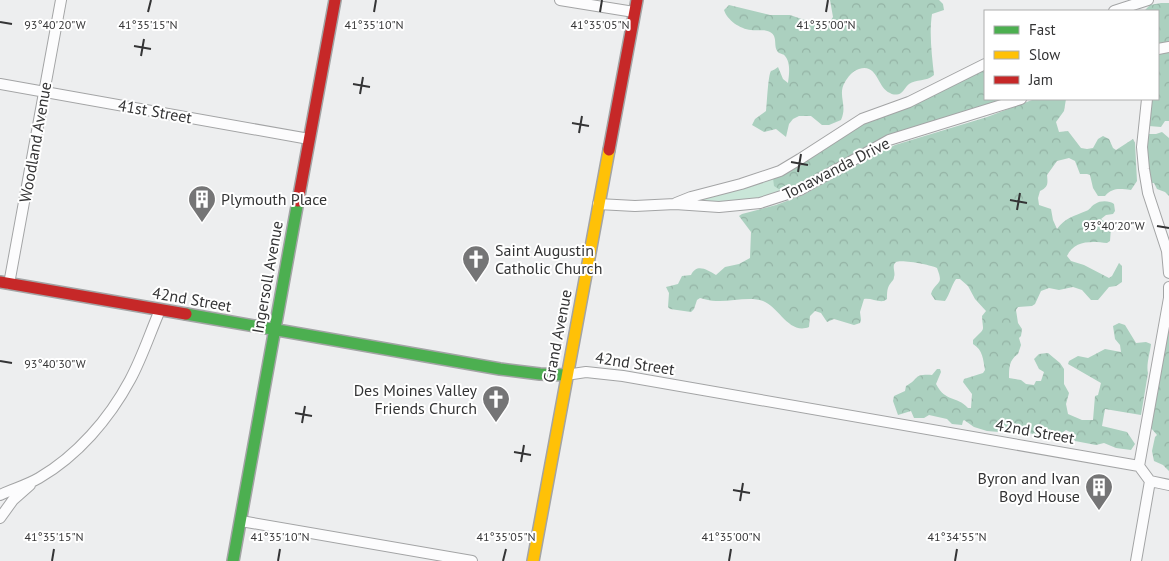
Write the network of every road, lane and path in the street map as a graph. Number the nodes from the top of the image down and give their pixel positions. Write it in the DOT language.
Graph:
graph roads {
  1 [pos="61,0"];
  2 [pos="335,0"];
  3 [pos="560,0"];
  4 [pos="1148,0"];
  5 [pos="1136,5"];
  6 [pos="635,6"];
  7 [pos="1118,10"];
  8 [pos="984,64"];
  9 [pos="0,84"];
  10 [pos="44,92"];
  11 [pos="1019,100"];
  12 [pos="1147,100"];
  13 [pos="309,139"];
  14 [pos="598,204"];
  15 [pos="675,204"];
  16 [pos="1169,273"];
  17 [pos="5,283"];
  18 [pos="1169,287"];
  19 [pos="160,310"];
  20 [pos="274,330"];
  21 [pos="566,375"];
  22 [pos="1139,466"];
  23 [pos="38,478"];
  24 [pos="1150,481"];
  25 [pos="1169,485"];
  26 [pos="0,495"];
  27 [pos="0,518"];
  28 [pos="241,521"];
  29 [pos="233,561"];
  30 [pos="472,561"];
  31 [pos="533,561"];
  32 [pos="1136,561"];
  1 -- 10 [label="street, Woodland Avenue"];
  2 -- 13 [label="main road, Ingersoll Avenue"];
  3 -- 6 [label="street"];
  4 -- 5 [label="street"];
  5 -- 7 [label="street"];
  6 -- 14 [label="main road, Grand Avenue"];
  8 -- 15 [label="street, Tonawanda Drive"];
  9 -- 10 [label="street, 41st Street"];
  10 -- 13 [label="street, 41st Street"];
  10 -- 17 [label="street, Woodland Avenue"];
  11 -- 15 [label="street, Tonawanda Drive"];
  12 -- 16 [label="street"];
  13 -- 20 [label="main road, Ingersoll Avenue"];
  14 -- 15 [label="street, Tonawanda Drive"];
  14 -- 21 [label="main road, Grand Avenue"];
  17 -- 19 [label="main road, 42nd Street"];
  18 -- 22 [label="street"];
  19 -- 20 [label="main road, 42nd Street"];
  19 -- 23 [label="street"];
  20 -- 21 [label="main road, 42nd Street"];
  20 -- 28 [label="main road, Ingersoll Avenue"];
  21 -- 22 [label="street, 42nd Street"];
  21 -- 31 [label="main road, Grand Avenue"];
  22 -- 24 [label="street"];
  23 -- 26 [label="street"];
  23 -- 27 [label="street"];
  24 -- 25 [label="street"];
  24 -- 32 [label="street"];
  28 -- 29 [label="main road, Ingersoll Avenue"];
  28 -- 30 [label="street"];
}
